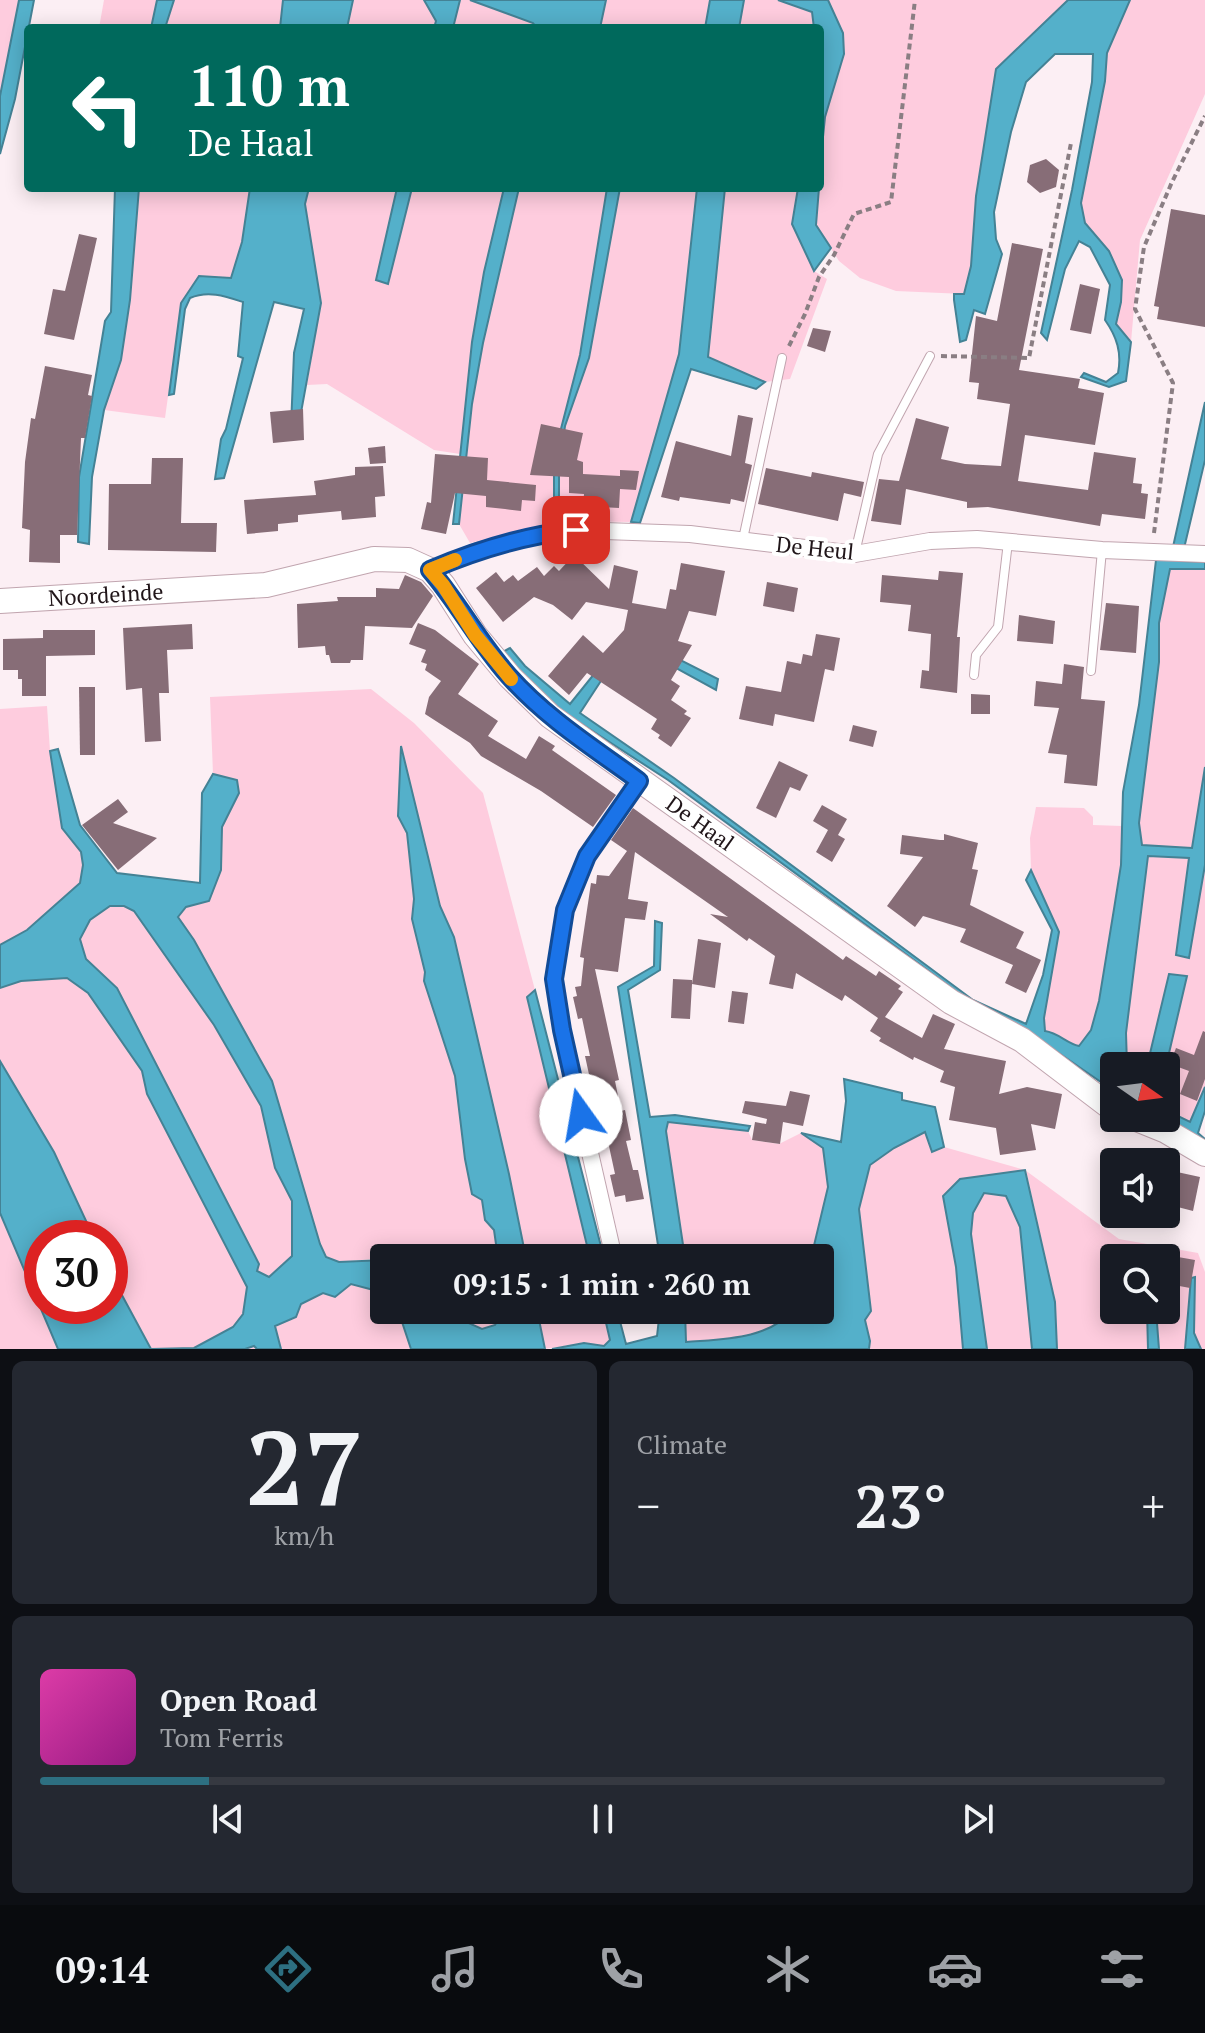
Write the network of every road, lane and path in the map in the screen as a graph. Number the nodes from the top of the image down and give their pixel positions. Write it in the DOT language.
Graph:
graph roads {
  1 [pos="915,0"];
  2 [pos="1205,116"];
  3 [pos="1071,143"];
  4 [pos="930,356"];
  5 [pos="782,358"];
  6 [pos="743,539"];
  7 [pos="1008,542"];
  8 [pos="1102,550"];
  9 [pos="1160,550"];
  10 [pos="1198,553"];
  11 [pos="855,554"];
  12 [pos="430,570"];
  13 [pos="0,601"];
  14 [pos="1091,671"];
  15 [pos="974,675"];
  16 [pos="639,781"];
  17 [pos="1100,1099"];
  18 [pos="1168,1132"];
  19 [pos="1205,1154"];
  20 [pos="611,1244"];
  1 -- 5 [label="path"];
  2 -- 9 [label="path"];
  3 -- 4 [label="path"];
  4 -- 11 [label="lane"];
  5 -- 6 [label="lane"];
  6 -- 11 [label="street, De Heul"];
  6 -- 12 [label="street, De Heul"];
  7 -- 8 [label="street, De Heul"];
  7 -- 11 [label="street, De Heul"];
  7 -- 15 [label="lane"];
  8 -- 9 [label="street, De Heul"];
  8 -- 14 [label="lane"];
  9 -- 10 [label="street, De Heul"];
  12 -- 13 [label="street, Noordeinde"];
  12 -- 16 [label="street, De Haal"];
  16 -- 17 [label="street, De Haal"];
  16 -- 20 [label="street"];
  18 -- 19 [label="street"];
}
